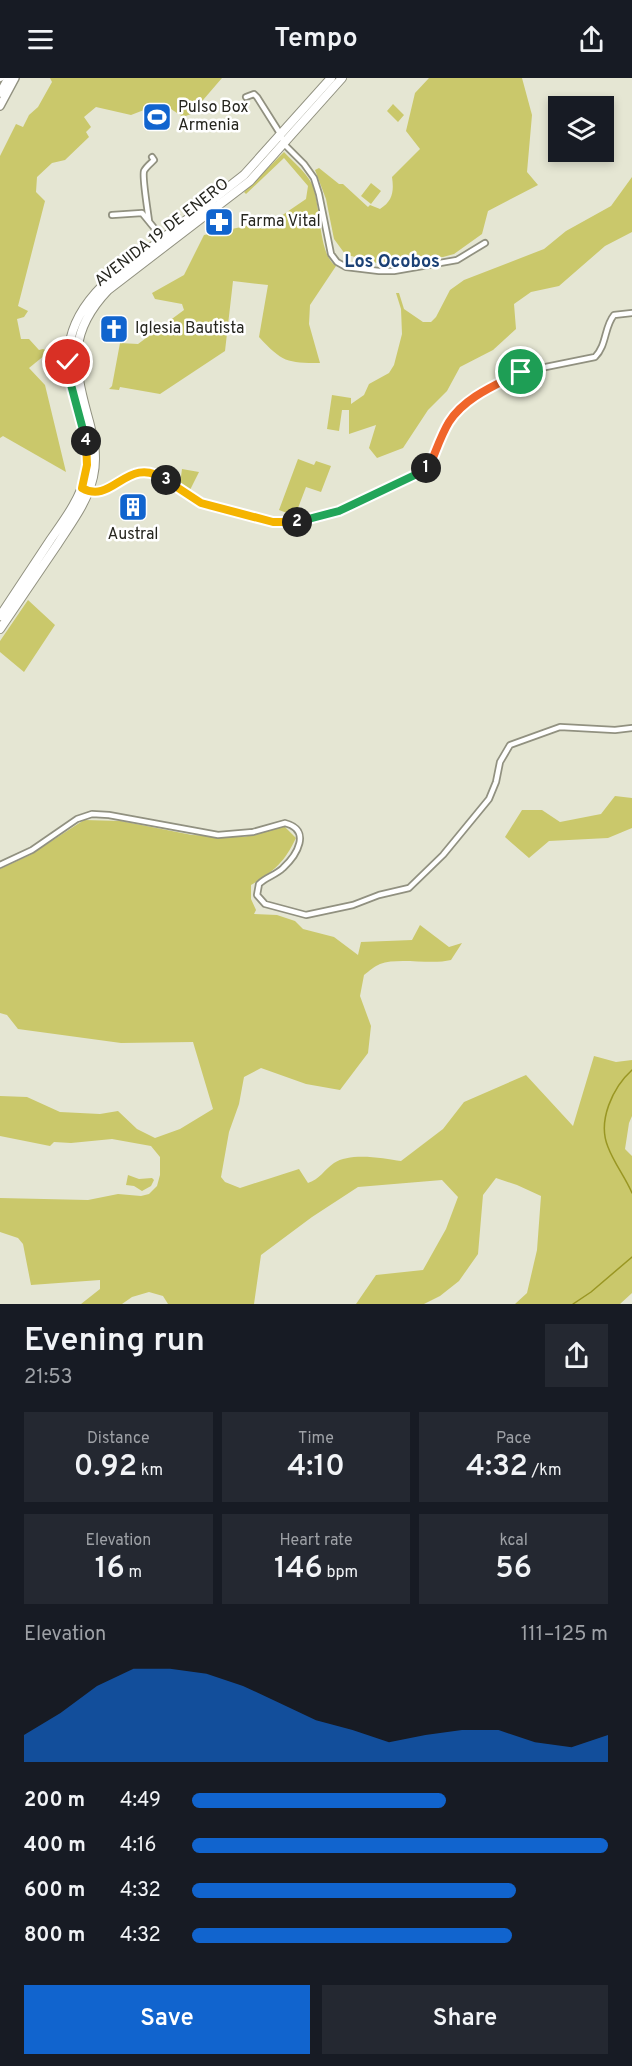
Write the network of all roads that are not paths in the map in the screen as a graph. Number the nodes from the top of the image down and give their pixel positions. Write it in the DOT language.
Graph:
graph roads {
  1 [pos="8,78"];
  2 [pos="15,78"];
  3 [pos="332,78"];
  4 [pos="342,78"];
  5 [pos="0,93"];
  6 [pos="246,97"];
  7 [pos="0,106"];
  8 [pos="282,139"];
  9 [pos="152,157"];
  10 [pos="112,215"];
  11 [pos="149,221"];
  12 [pos="165,242"];
  13 [pos="484,243"];
  14 [pos="632,313"];
  15 [pos="85,490"];
  16 [pos="0,616"];
  17 [pos="0,629"];
  18 [pos="632,728"];
  19 [pos="0,864"];
  1 -- 5 [label="main road"];
  2 -- 7 [label="main road"];
  3 -- 8 [label="main road, AVENIDA 19 DE ENERO"];
  4 -- 8 [label="main road, AVENIDA 19 DE ENERO"];
  6 -- 8 [label="street"];
  8 -- 12 [label="main road, AVENIDA 19 DE ENERO"];
  8 -- 13 [label="street"];
  9 -- 11 [label="street"];
  10 -- 11 [label="street"];
  11 -- 12 [label="street"];
  12 -- 15 [label="main road, AVENIDA 19 DE ENERO"];
  14 -- 15 [label="street"];
  15 -- 16 [label="main road, AVENIDA 19 DE ENERO"];
  15 -- 17 [label="main road, AVENIDA 19 DE ENERO"];
  18 -- 19 [label="street"];
}
